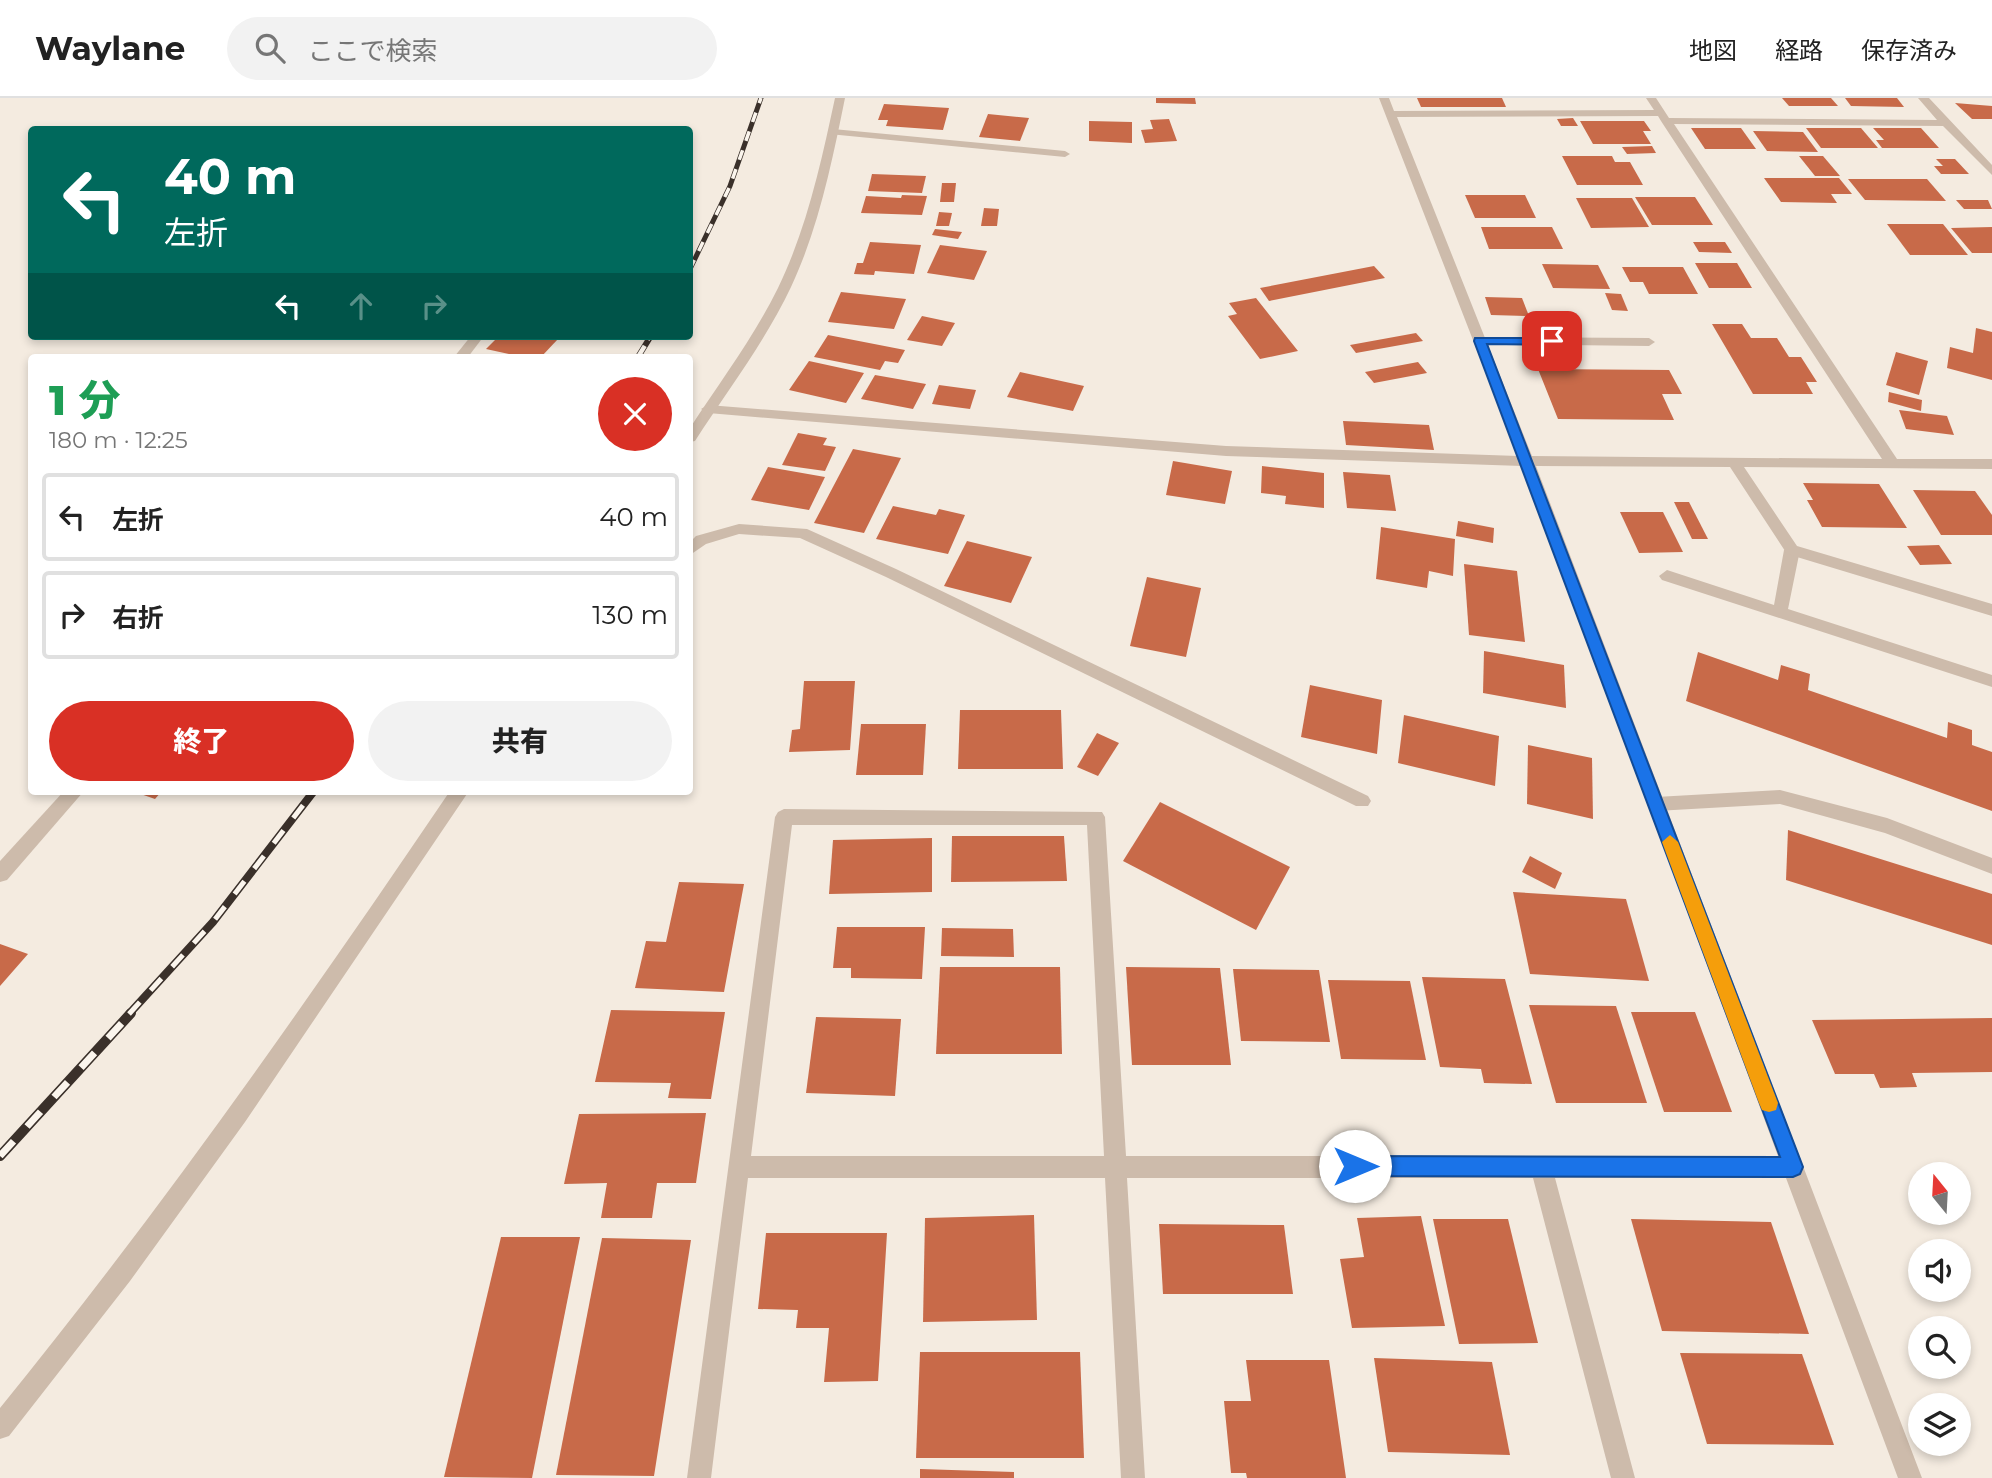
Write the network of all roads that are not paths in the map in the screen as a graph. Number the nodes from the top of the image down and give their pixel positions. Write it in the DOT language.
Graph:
graph roads {
  1 [pos="840,98"];
  2 [pos="1651,98"];
  3 [pos="1923,98"];
  4 [pos="1387,106"];
  5 [pos="1664,117"];
  6 [pos="1946,123"];
  7 [pos="833,132"];
  8 [pos="1065,154"];
  9 [pos="1991,170"];
  10 [pos="475,340"];
  11 [pos="1479,341"];
  12 [pos="1649,342"];
  13 [pos="463,354"];
  14 [pos="708,409"];
  15 [pos="693,433"];
  16 [pos="1527,461"];
  17 [pos="1735,464"];
  18 [pos="1892,464"];
  19 [pos="1992,464"];
  20 [pos="693,547"];
  21 [pos="1792,550"];
  22 [pos="1667,576"];
  23 [pos="1992,610"];
  24 [pos="1780,612"];
  25 [pos="1992,681"];
  26 [pos="71,795"];
  27 [pos="457,795"];
  28 [pos="1362,801"];
  29 [pos="1656,804"];
  30 [pos="1992,866"];
  31 [pos="0,874"];
  32 [pos="1115,1166"];
  33 [pos="739,1167"];
  34 [pos="1541,1167"];
  35 [pos="1793,1167"];
  36 [pos="0,1427"];
  37 [pos="699,1478"];
  38 [pos="1133,1478"];
  39 [pos="1623,1478"];
  40 [pos="1910,1478"];
  1 -- 7 [label="street"];
  2 -- 5 [label="street"];
  3 -- 6 [label="street"];
  4 -- 5 [label="street"];
  4 -- 11 [label="street"];
  5 -- 6 [label="street"];
  5 -- 18 [label="street"];
  6 -- 9 [label="street"];
  7 -- 8 [label="street"];
  7 -- 14 [label="street"];
  10 -- 13 [label="street"];
  11 -- 12 [label="street"];
  11 -- 16 [label="street"];
  14 -- 15 [label="street"];
  14 -- 16 [label="street"];
  16 -- 17 [label="street"];
  16 -- 29 [label="street"];
  17 -- 18 [label="street"];
  17 -- 21 [label="street"];
  18 -- 19 [label="street"];
  20 -- 28 [label="street"];
  21 -- 23 [label="street"];
  21 -- 24 [label="street"];
  22 -- 24 [label="street"];
  24 -- 25 [label="street"];
  26 -- 31 [label="street"];
  27 -- 36 [label="street"];
  29 -- 30 [label="street"];
  29 -- 35 [label="street"];
  32 -- 33 [label="street"];
  32 -- 33 [label="street"];
  32 -- 34 [label="street"];
  32 -- 38 [label="street"];
  33 -- 37 [label="street"];
  34 -- 35 [label="street"];
  34 -- 39 [label="street"];
  35 -- 40 [label="street"];
}
